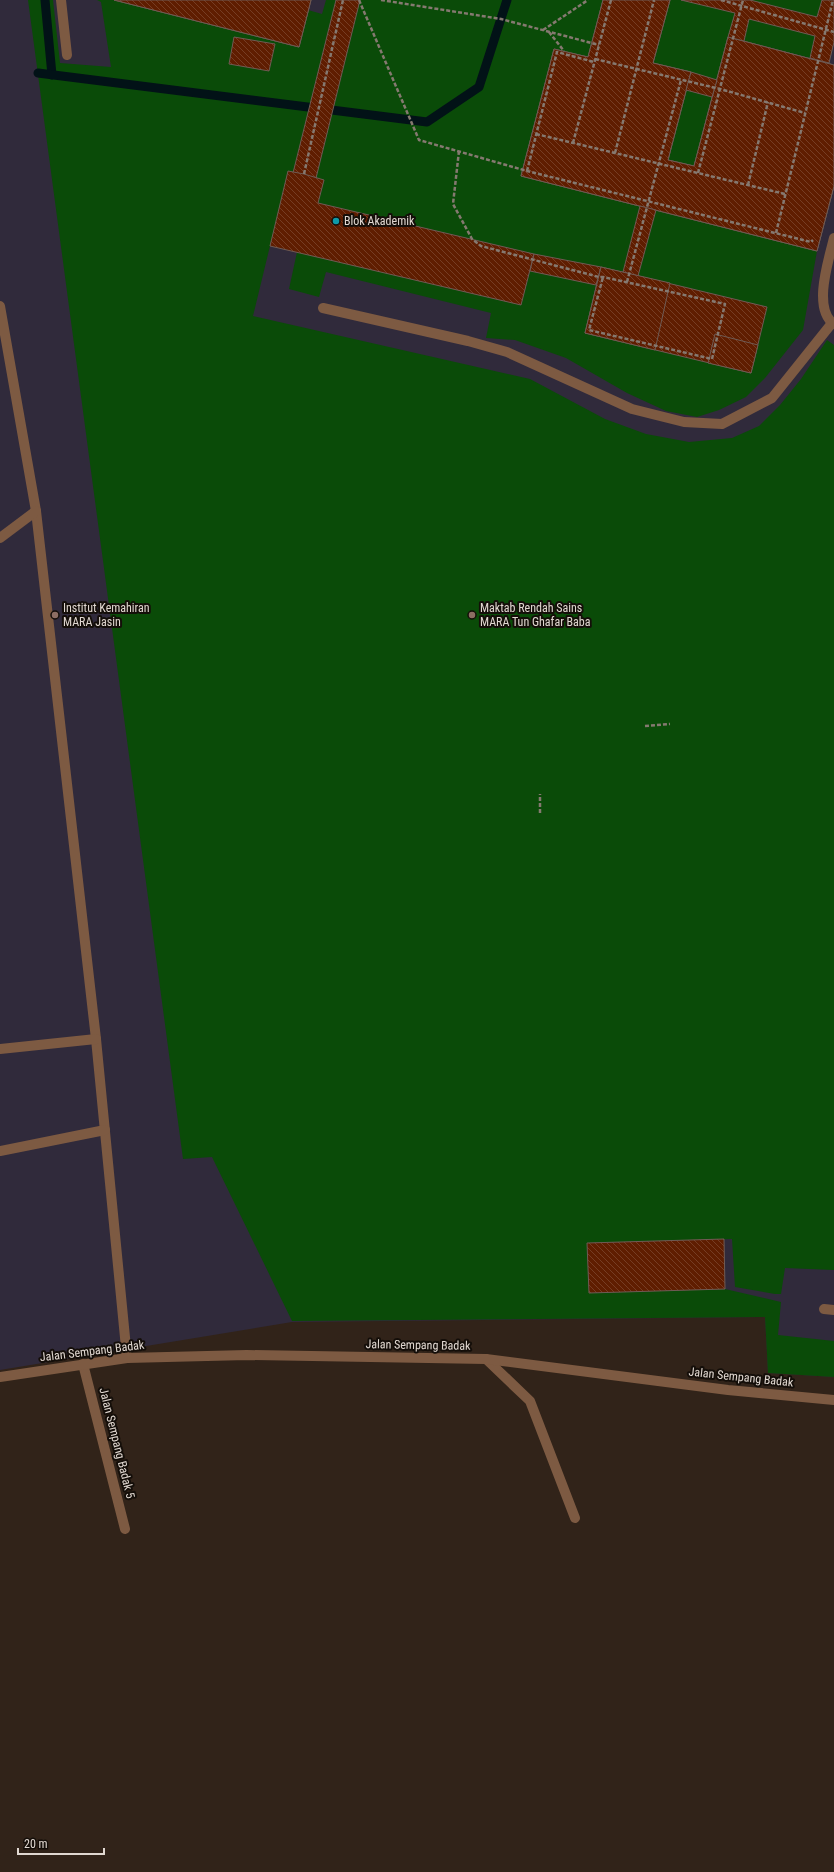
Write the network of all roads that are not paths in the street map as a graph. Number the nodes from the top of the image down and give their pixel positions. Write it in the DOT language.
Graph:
graph roads {
  1 [pos="61,0"];
  2 [pos="67,55"];
  3 [pos="834,238"];
  4 [pos="0,306"];
  5 [pos="322,308"];
  6 [pos="833,324"];
  7 [pos="36,511"];
  8 [pos="0,538"];
  9 [pos="96,1039"];
  10 [pos="0,1049"];
  11 [pos="105,1130"];
  12 [pos="0,1151"];
  13 [pos="127,1358"];
  14 [pos="486,1359"];
  15 [pos="83,1364"];
  16 [pos="0,1377"];
  17 [pos="834,1400"];
  18 [pos="575,1518"];
  19 [pos="125,1529"];
  1 -- 2 [label="street"];
  3 -- 6 [label="street"];
  4 -- 7 [label="street"];
  5 -- 6 [label="street"];
  7 -- 8 [label="street"];
  7 -- 9 [label="street"];
  9 -- 10 [label="street"];
  9 -- 11 [label="street"];
  11 -- 12 [label="street"];
  11 -- 13 [label="street"];
  13 -- 14 [label="street, Jalan Sempang Badak"];
  13 -- 15 [label="street, Jalan Sempang Badak"];
  14 -- 17 [label="street, Jalan Sempang Badak"];
  14 -- 18 [label="street"];
  15 -- 16 [label="street, Jalan Sempang Badak"];
  15 -- 19 [label="street, Jalan Sempang Badak 5"];
}
